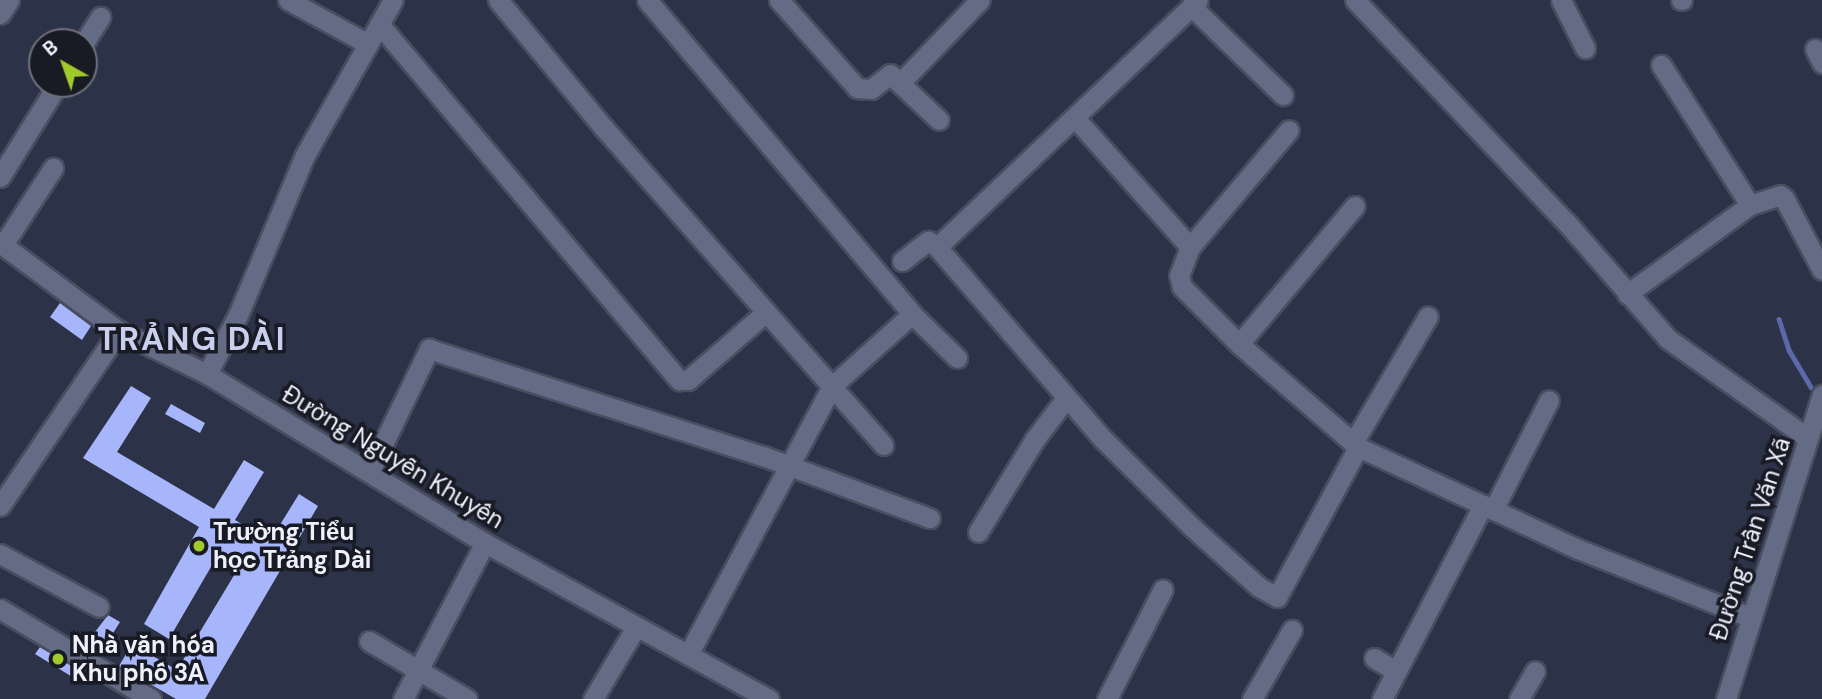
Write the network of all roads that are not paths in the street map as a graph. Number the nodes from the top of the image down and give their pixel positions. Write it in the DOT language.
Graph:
graph roads {
  1 [pos="9,0"];
  2 [pos="288,0"];
  3 [pos="393,0"];
  4 [pos="498,0"];
  5 [pos="646,0"];
  6 [pos="779,0"];
  7 [pos="980,0"];
  8 [pos="1355,0"];
  9 [pos="1561,0"];
  10 [pos="1194,3"];
  11 [pos="0,14"];
  12 [pos="100,17"];
  13 [pos="379,24"];
  14 [pos="93,28"];
  15 [pos="368,44"];
  16 [pos="1585,48"];
  17 [pos="1661,65"];
  18 [pos="900,83"];
  19 [pos="1283,95"];
  20 [pos="49,98"];
  21 [pos="1076,119"];
  22 [pos="939,120"];
  23 [pos="1289,130"];
  24 [pos="53,168"];
  25 [pos="0,177"];
  26 [pos="1749,205"];
  27 [pos="1355,206"];
  28 [pos="1,244"];
  29 [pos="937,247"];
  30 [pos="1190,247"];
  31 [pos="902,261"];
  32 [pos="1822,270"];
  33 [pos="1628,294"];
  34 [pos="766,312"];
  35 [pos="912,314"];
  36 [pos="1427,316"];
  37 [pos="119,331"];
  38 [pos="1239,345"];
  39 [pos="957,358"];
  40 [pos="207,374"];
  41 [pos="832,386"];
  42 [pos="1822,395"];
  43 [pos="1066,398"];
  44 [pos="1549,400"];
  45 [pos="1808,438"];
  46 [pos="883,445"];
  47 [pos="1356,445"];
  48 [pos="788,465"];
  49 [pos="370,471"];
  50 [pos="0,506"];
  51 [pos="1488,507"];
  52 [pos="930,517"];
  53 [pos="978,532"];
  54 [pos="485,543"];
  55 [pos="0,554"];
  56 [pos="1163,589"];
  57 [pos="99,607"];
  58 [pos="0,609"];
  59 [pos="1750,617"];
  60 [pos="636,627"];
  61 [pos="1292,630"];
  62 [pos="369,641"];
  63 [pos="688,655"];
  64 [pos="1374,659"];
  65 [pos="419,670"];
  66 [pos="1396,671"];
  67 [pos="1535,671"];
  68 [pos="151,699"];
  69 [pos="403,699"];
  70 [pos="467,699"];
  71 [pos="593,699"];
  72 [pos="769,699"];
  73 [pos="1107,699"];
  74 [pos="1252,699"];
  75 [pos="1382,699"];
  76 [pos="1519,699"];
  77 [pos="1726,699"];
  1 -- 11 [label="street"];
  2 -- 15 [label="street"];
  3 -- 13 [label="street"];
  4 -- 34 [label="street"];
  5 -- 35 [label="street"];
  6 -- 18 [label="street"];
  7 -- 18 [label="street"];
  8 -- 33 [label="street"];
  9 -- 16 [label="street"];
  10 -- 19 [label="street"];
  10 -- 21 [label="street"];
  12 -- 14 [label="street"];
  13 -- 15 [label="street"];
  13 -- 34 [label="street"];
  15 -- 40 [label="street"];
  17 -- 26 [label="street"];
  18 -- 22 [label="street"];
  20 -- 25 [label="street"];
  21 -- 29 [label="street"];
  21 -- 30 [label="street"];
  23 -- 30 [label="street"];
  24 -- 28 [label="street"];
  26 -- 32 [label="street"];
  26 -- 33 [label="street"];
  27 -- 38 [label="street"];
  28 -- 37 [label="street, Đường Nguyễn Khuyến"];
  29 -- 31 [label="street"];
  29 -- 43 [label="street"];
  30 -- 38 [label="street"];
  33 -- 45 [label="street"];
  34 -- 41 [label="street"];
  35 -- 39 [label="street"];
  35 -- 41 [label="street"];
  36 -- 47 [label="street"];
  37 -- 40 [label="street, Đường Nguyễn Khuyến"];
  37 -- 50 [label="street"];
  38 -- 47 [label="street"];
  40 -- 49 [label="street, Đường Nguyễn Khuyến"];
  41 -- 46 [label="street"];
  41 -- 48 [label="street"];
  42 -- 45 [label="street, Đường Trần Văn Xã"];
  43 -- 47 [label="street"];
  43 -- 53 [label="street"];
  44 -- 51 [label="street"];
  45 -- 59 [label="street, Đường Trần Văn Xã"];
  47 -- 51 [label="street"];
  48 -- 49 [label="street"];
  48 -- 52 [label="street"];
  48 -- 63 [label="street"];
  49 -- 54 [label="street, Đường Nguyễn Khuyến"];
  51 -- 59 [label="street"];
  51 -- 66 [label="street"];
  54 -- 60 [label="street, Đường Nguyễn Khuyến"];
  54 -- 65 [label="street"];
  55 -- 57 [label="street"];
  56 -- 73 [label="street"];
  58 -- 68 [label="street"];
  59 -- 77 [label="street, Đường Trần Văn Xã"];
  60 -- 63 [label="street, Đường Nguyễn Khuyến"];
  60 -- 71 [label="street"];
  61 -- 74 [label="street"];
  62 -- 65 [label="street"];
  63 -- 72 [label="street, Đường Nguyễn Khuyến"];
  64 -- 66 [label="street"];
  65 -- 69 [label="street"];
  65 -- 70 [label="street"];
  66 -- 75 [label="street"];
  67 -- 76 [label="street"];
}
